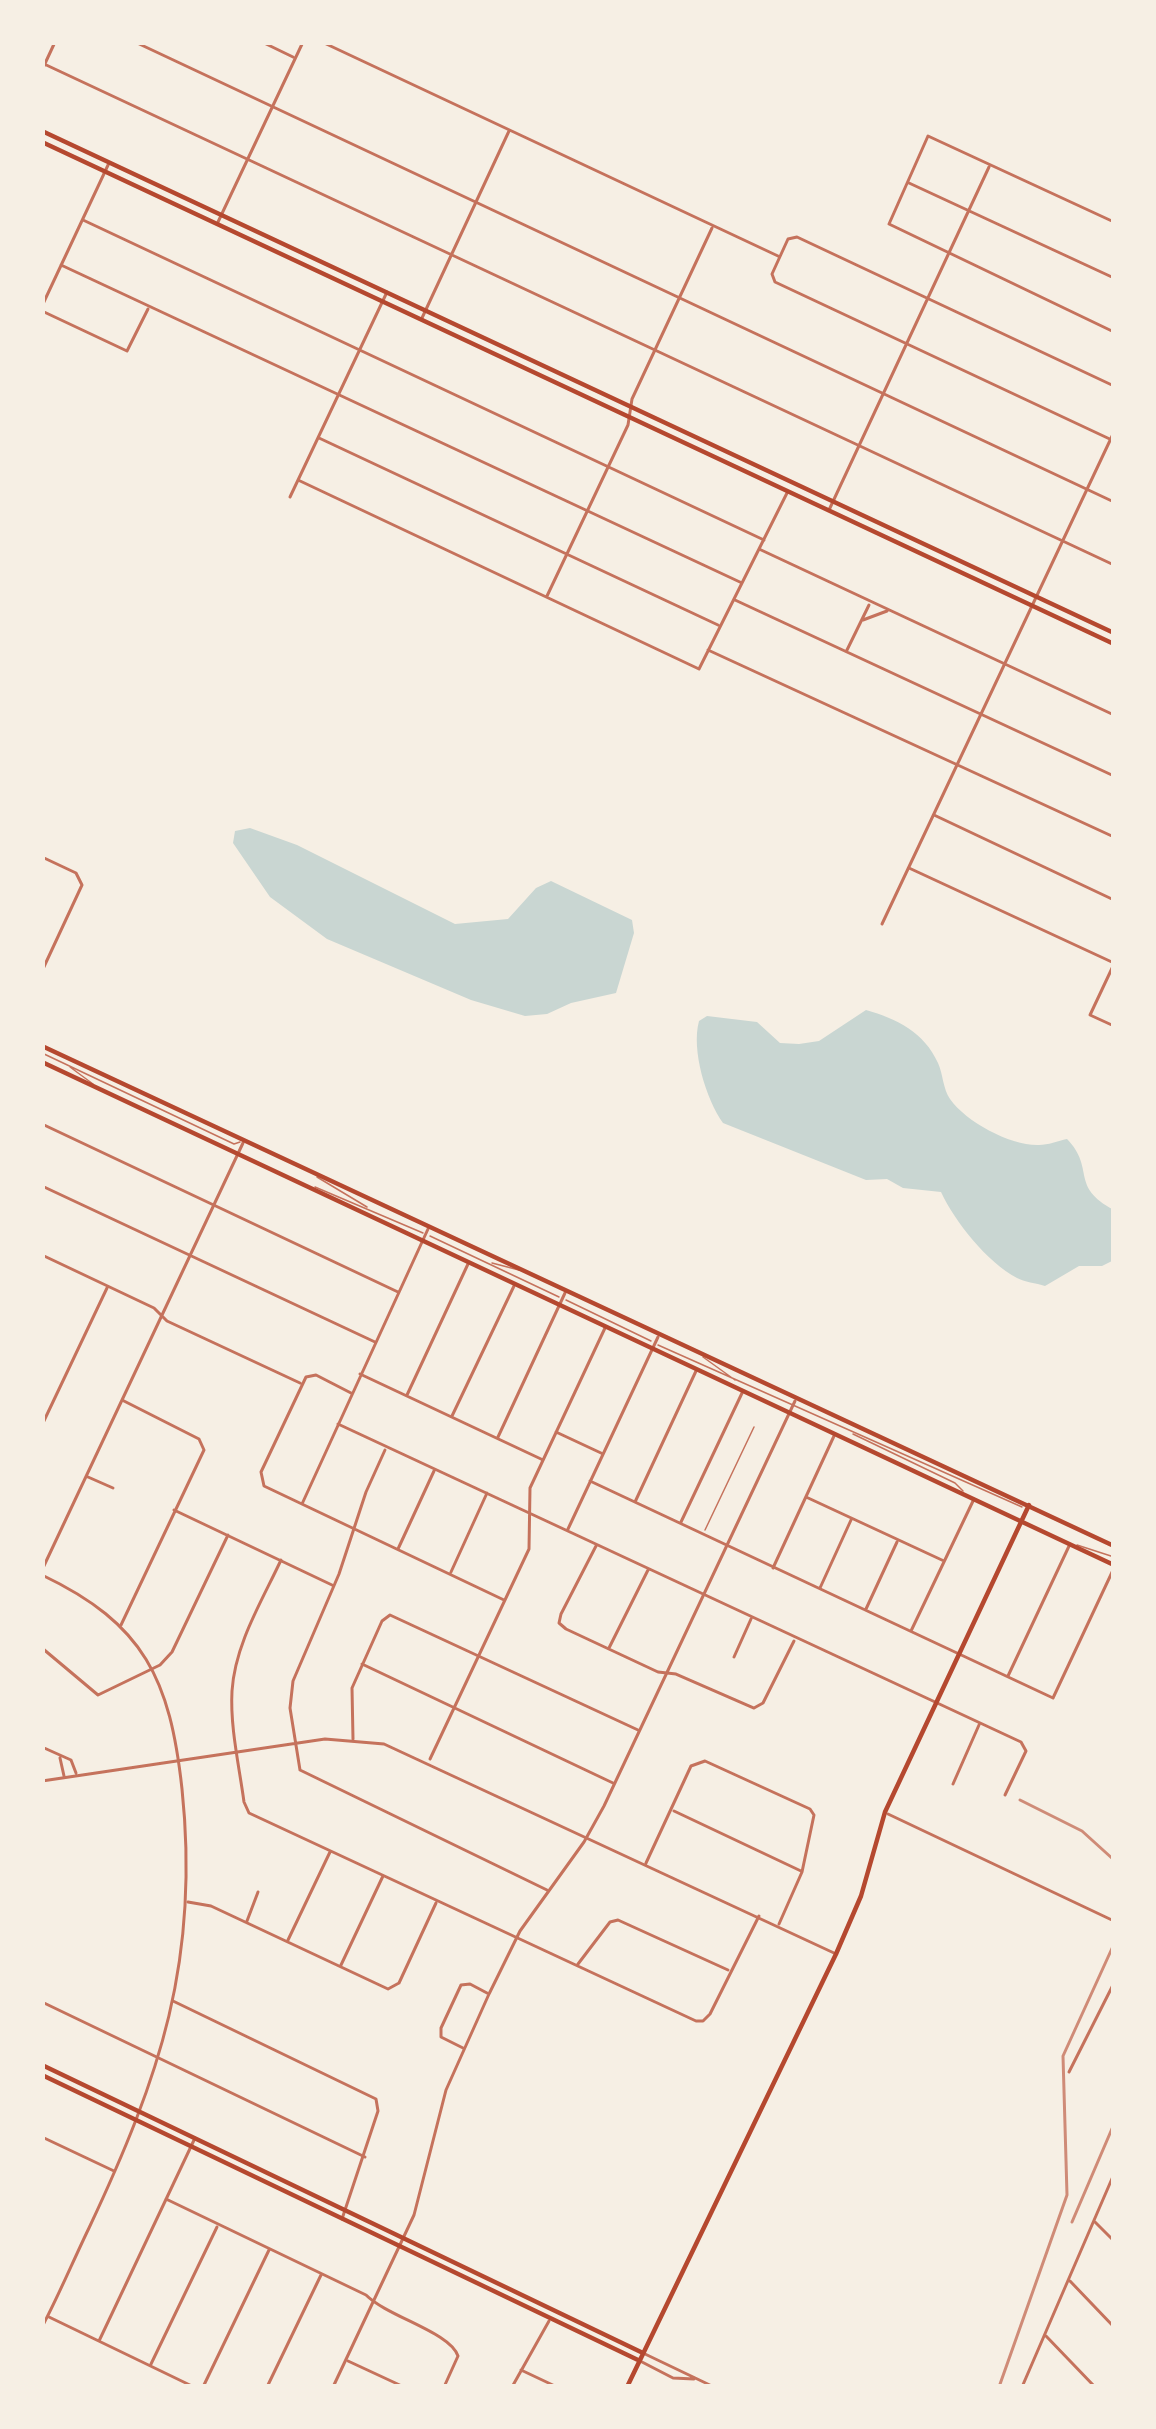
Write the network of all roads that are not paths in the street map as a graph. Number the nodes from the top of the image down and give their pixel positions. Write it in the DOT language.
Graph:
graph roads {
  1 [pos="55,42"];
  2 [pos="135,42"];
  3 [pos="262,42"];
  4 [pos="303,42"];
  5 [pos="322,42"];
  6 [pos="295,57"];
  7 [pos="43,66"];
  8 [pos="273,106"];
  9 [pos="42,131"];
  10 [pos="509,131"];
  11 [pos="42,142"];
  12 [pos="248,159"];
  13 [pos="109,163"];
  14 [pos="990,165"];
  15 [pos="105,172"];
  16 [pos="908,182"];
  17 [pos="476,202"];
  18 [pos="968,211"];
  19 [pos="221,215"];
  20 [pos="82,220"];
  21 [pos="1114,222"];
  22 [pos="218,224"];
  23 [pos="713,226"];
  24 [pos="949,254"];
  25 [pos="451,255"];
  26 [pos="780,256"];
  27 [pos="61,265"];
  28 [pos="1114,278"];
  29 [pos="387,292"];
  30 [pos="680,297"];
  31 [pos="927,298"];
  32 [pos="382,301"];
  33 [pos="150,306"];
  34 [pos="42,308"];
  35 [pos="425,311"];
  36 [pos="421,319"];
  37 [pos="1114,332"];
  38 [pos="906,344"];
  39 [pos="359,350"];
  40 [pos="654,350"];
  41 [pos="1114,386"];
  42 [pos="884,393"];
  43 [pos="339,394"];
  44 [pos="631,407"];
  45 [pos="629,417"];
  46 [pos="1114,432"];
  47 [pos="319,438"];
  48 [pos="1112,440"];
  49 [pos="859,446"];
  50 [pos="608,466"];
  51 [pos="298,480"];
  52 [pos="1087,489"];
  53 [pos="788,491"];
  54 [pos="290,496"];
  55 [pos="833,501"];
  56 [pos="1114,502"];
  57 [pos="588,510"];
  58 [pos="829,510"];
  59 [pos="764,540"];
  60 [pos="1062,541"];
  61 [pos="759,548"];
  62 [pos="568,554"];
  63 [pos="1114,566"];
  64 [pos="742,583"];
  65 [pos="1036,597"];
  66 [pos="546,598"];
  67 [pos="734,599"];
  68 [pos="870,602"];
  69 [pos="1031,605"];
  70 [pos="888,610"];
  71 [pos="861,621"];
  72 [pos="720,626"];
  73 [pos="1114,633"];
  74 [pos="1114,644"];
  75 [pos="708,650"];
  76 [pos="847,652"];
  77 [pos="1004,664"];
  78 [pos="980,713"];
  79 [pos="1114,716"];
  80 [pos="956,763"];
  81 [pos="1114,776"];
  82 [pos="932,814"];
  83 [pos="1114,837"];
  84 [pos="42,857"];
  85 [pos="908,867"];
  86 [pos="1114,900"];
  87 [pos="881,924"];
  88 [pos="1114,963"];
  89 [pos="42,971"];
  90 [pos="1114,1026"];
  91 [pos="42,1050"];
  92 [pos="42,1062"];
  93 [pos="67,1065"];
  94 [pos="101,1090"];
  95 [pos="42,1124"];
  96 [pos="244,1141"];
  97 [pos="237,1154"];
  98 [pos="307,1171"];
  99 [pos="294,1180"];
  100 [pos="42,1186"];
  101 [pos="213,1205"];
  102 [pos="376,1211"];
  103 [pos="426,1234"];
  104 [pos="190,1255"];
  105 [pos="42,1256"];
  106 [pos="469,1262"];
  107 [pos="488,1262"];
  108 [pos="523,1271"];
  109 [pos="515,1284"];
  110 [pos="108,1286"];
  111 [pos="398,1292"];
  112 [pos="563,1298"];
  113 [pos="161,1315"];
  114 [pos="606,1327"];
  115 [pos="659,1335"];
  116 [pos="375,1342"];
  117 [pos="654,1346"];
  118 [pos="701,1355"];
  119 [pos="697,1370"];
  120 [pos="360,1374"];
  121 [pos="739,1382"];
  122 [pos="302,1384"];
  123 [pos="743,1391"];
  124 [pos="351,1393"];
  125 [pos="407,1395"];
  126 [pos="122,1400"];
  127 [pos="793,1406"];
  128 [pos="452,1416"];
  129 [pos="338,1424"];
  130 [pos="42,1425"];
  131 [pos="754,1427"];
  132 [pos="844,1430"];
  133 [pos="556,1432"];
  134 [pos="835,1434"];
  135 [pos="497,1437"];
  136 [pos="386,1447"];
  137 [pos="602,1454"];
  138 [pos="543,1459"];
  139 [pos="435,1469"];
  140 [pos="86,1476"];
  141 [pos="590,1481"];
  142 [pos="113,1488"];
  143 [pos="487,1493"];
  144 [pos="806,1497"];
  145 [pos="972,1498"];
  146 [pos="635,1502"];
  147 [pos="302,1504"];
  148 [pos="1029,1505"];
  149 [pos="174,1510"];
  150 [pos="530,1514"];
  151 [pos="852,1518"];
  152 [pos="1021,1521"];
  153 [pos="681,1523"];
  154 [pos="354,1529"];
  155 [pos="567,1531"];
  156 [pos="703,1534"];
  157 [pos="228,1535"];
  158 [pos="898,1540"];
  159 [pos="1062,1540"];
  160 [pos="1070,1544"];
  161 [pos="597,1545"];
  162 [pos="1113,1545"];
  163 [pos="727,1546"];
  164 [pos="398,1549"];
  165 [pos="281,1560"];
  166 [pos="944,1561"];
  167 [pos="1114,1563"];
  168 [pos="773,1568"];
  169 [pos="649,1569"];
  170 [pos="42,1573"];
  171 [pos="451,1574"];
  172 [pos="334,1586"];
  173 [pos="819,1589"];
  174 [pos="704,1595"];
  175 [pos="504,1600"];
  176 [pos="865,1611"];
  177 [pos="752,1618"];
  178 [pos="121,1625"];
  179 [pos="910,1633"];
  180 [pos="796,1637"];
  181 [pos="42,1648"];
  182 [pos="608,1649"];
  183 [pos="478,1655"];
  184 [pos="958,1655"];
  185 [pos="734,1657"];
  186 [pos="362,1664"];
  187 [pos="154,1667"];
  188 [pos="667,1673"];
  189 [pos="1008,1677"];
  190 [pos="936,1703"];
  191 [pos="454,1708"];
  192 [pos="981,1723"];
  193 [pos="640,1730"];
  194 [pos="353,1739"];
  195 [pos="296,1743"];
  196 [pos="42,1747"];
  197 [pos="237,1751"];
  198 [pos="59,1756"];
  199 [pos="178,1760"];
  200 [pos="428,1762"];
  201 [pos="76,1774"];
  202 [pos="64,1776"];
  203 [pos="42,1781"];
  204 [pos="615,1784"];
  205 [pos="952,1784"];
  206 [pos="1005,1796"];
  207 [pos="670,1809"];
  208 [pos="885,1812"];
  209 [pos="588,1836"];
  210 [pos="330,1852"];
  211 [pos="646,1863"];
  212 [pos="802,1871"];
  213 [pos="383,1876"];
  214 [pos="548,1891"];
  215 [pos="258,1892"];
  216 [pos="436,1901"];
  217 [pos="186,1902"];
  218 [pos="759,1916"];
  219 [pos="1114,1921"];
  220 [pos="246,1922"];
  221 [pos="778,1925"];
  222 [pos="516,1938"];
  223 [pos="287,1942"];
  224 [pos="836,1954"];
  225 [pos="577,1965"];
  226 [pos="340,1966"];
  227 [pos="731,1972"];
  228 [pos="1114,1983"];
  229 [pos="489,1994"];
  230 [pos="173,2001"];
  231 [pos="42,2002"];
  232 [pos="464,2048"];
  233 [pos="159,2059"];
  234 [pos="42,2065"];
  235 [pos="1070,2072"];
  236 [pos="42,2075"];
  237 [pos="142,2112"];
  238 [pos="139,2121"];
  239 [pos="42,2137"];
  240 [pos="195,2138"];
  241 [pos="191,2146"];
  242 [pos="365,2157"];
  243 [pos="116,2172"];
  244 [pos="1114,2174"];
  245 [pos="166,2198"];
  246 [pos="346,2211"];
  247 [pos="342,2219"];
  248 [pos="1094,2220"];
  249 [pos="218,2224"];
  250 [pos="404,2239"];
  251 [pos="1114,2241"];
  252 [pos="400,2247"];
  253 [pos="270,2248"];
  254 [pos="322,2273"];
  255 [pos="1068,2280"];
  256 [pos="374,2302"];
  257 [pos="48,2316"];
  258 [pos="550,2318"];
  259 [pos="42,2327"];
  260 [pos="1114,2327"];
  261 [pos="1045,2335"];
  262 [pos="99,2341"];
  263 [pos="643,2354"];
  264 [pos="346,2360"];
  265 [pos="640,2361"];
  266 [pos="150,2366"];
  267 [pos="520,2370"];
  268 [pos="696,2379"];
  269 [pos="194,2387"];
  270 [pos="203,2387"];
  271 [pos="267,2387"];
  272 [pos="334,2387"];
  273 [pos="404,2387"];
  274 [pos="444,2387"];
  275 [pos="512,2387"];
  276 [pos="557,2387"];
  277 [pos="627,2387"];
  278 [pos="714,2387"];
  279 [pos="1022,2387"];
  280 [pos="1095,2387"];
  1 -- 7 [label="street"];
  2 -- 8 [label="street"];
  3 -- 6 [label="street"];
  4 -- 6 [label="street"];
  5 -- 10 [label="street"];
  6 -- 8 [label="street"];
  7 -- 12 [label="street"];
  8 -- 12 [label="street"];
  8 -- 17 [label="street"];
  9 -- 13 [label="main road"];
  10 -- 17 [label="street"];
  10 -- 23 [label="street"];
  11 -- 15 [label="main road"];
  12 -- 19 [label="street"];
  12 -- 25 [label="street"];
  13 -- 15 [label="street"];
  13 -- 19 [label="main road"];
  14 -- 16 [label="street"];
  14 -- 18 [label="street"];
  14 -- 21 [label="street"];
  15 -- 20 [label="street"];
  15 -- 22 [label="main road"];
  16 -- 18 [label="street"];
  16 -- 24 [label="street"];
  17 -- 25 [label="street"];
  17 -- 30 [label="street"];
  18 -- 24 [label="street"];
  18 -- 28 [label="street"];
  19 -- 22 [label="street"];
  19 -- 29 [label="main road"];
  20 -- 27 [label="street"];
  20 -- 39 [label="street"];
  22 -- 32 [label="main road"];
  23 -- 26 [label="street"];
  23 -- 30 [label="street"];
  24 -- 31 [label="street"];
  24 -- 37 [label="street"];
  25 -- 35 [label="street"];
  25 -- 40 [label="street"];
  26 -- 31 [label="street"];
  26 -- 38 [label="street"];
  27 -- 33 [label="street"];
  27 -- 34 [label="street"];
  29 -- 32 [label="street"];
  29 -- 35 [label="main road"];
  30 -- 40 [label="street"];
  30 -- 42 [label="street"];
  31 -- 38 [label="street"];
  31 -- 41 [label="street"];
  32 -- 36 [label="main road"];
  32 -- 39 [label="street"];
  33 -- 34 [label="street"];
  33 -- 43 [label="street"];
  35 -- 36 [label="street"];
  35 -- 44 [label="main road"];
  36 -- 45 [label="main road"];
  38 -- 42 [label="street"];
  38 -- 48 [label="street"];
  39 -- 43 [label="street"];
  39 -- 50 [label="street"];
  40 -- 44 [label="street"];
  40 -- 49 [label="street"];
  42 -- 49 [label="street"];
  42 -- 52 [label="street"];
  43 -- 47 [label="street"];
  43 -- 57 [label="street"];
  44 -- 45 [label="street"];
  44 -- 55 [label="main road"];
  45 -- 50 [label="street"];
  45 -- 53 [label="main road"];
  46 -- 48 [label="street"];
  47 -- 51 [label="street"];
  47 -- 62 [label="street"];
  48 -- 52 [label="street"];
  49 -- 55 [label="street"];
  49 -- 60 [label="street"];
  50 -- 57 [label="street"];
  50 -- 59 [label="street"];
  51 -- 54 [label="street"];
  51 -- 66 [label="street"];
  52 -- 56 [label="street"];
  52 -- 60 [label="street"];
  53 -- 58 [label="main road"];
  53 -- 59 [label="street"];
  55 -- 58 [label="street"];
  55 -- 65 [label="main road"];
  57 -- 62 [label="street"];
  57 -- 64 [label="street"];
  58 -- 69 [label="main road"];
  59 -- 61 [label="street"];
  60 -- 63 [label="street"];
  60 -- 65 [label="street"];
  61 -- 64 [label="street"];
  61 -- 68 [label="street"];
  62 -- 66 [label="street"];
  62 -- 72 [label="street"];
  64 -- 67 [label="street"];
  65 -- 69 [label="street"];
  65 -- 73 [label="main road"];
  66 -- 75 [label="street"];
  67 -- 72 [label="street"];
  67 -- 76 [label="street"];
  68 -- 70 [label="street"];
  68 -- 71 [label="street"];
  69 -- 74 [label="main road"];
  69 -- 77 [label="street"];
  70 -- 71 [label="street"];
  70 -- 77 [label="street"];
  71 -- 76 [label="street"];
  72 -- 75 [label="street"];
  75 -- 80 [label="street"];
  76 -- 78 [label="street"];
  77 -- 78 [label="street"];
  77 -- 79 [label="street"];
  78 -- 80 [label="street"];
  78 -- 81 [label="street"];
  80 -- 82 [label="street"];
  80 -- 83 [label="street"];
  82 -- 85 [label="street"];
  82 -- 86 [label="street"];
  84 -- 89 [label="street"];
  85 -- 87 [label="street"];
  85 -- 88 [label="street"];
  88 -- 90 [label="street"];
  91 -- 93 [label="lane"];
  91 -- 96 [label="main road"];
  92 -- 94 [label="main road"];
  93 -- 94 [label="lane"];
  93 -- 96 [label="lane"];
  94 -- 97 [label="main road"];
  95 -- 101 [label="street"];
  96 -- 97 [label="street"];
  96 -- 98 [label="main road"];
  97 -- 99 [label="main road"];
  97 -- 101 [label="street"];
  98 -- 102 [label="lane"];
  98 -- 103 [label="main road"];
  99 -- 102 [label="lane"];
  99 -- 103 [label="main road"];
  100 -- 104 [label="street"];
  101 -- 104 [label="street"];
  101 -- 111 [label="street"];
  102 -- 103 [label="lane"];
  103 -- 106 [label="main road"];
  103 -- 107 [label="lane"];
  103 -- 108 [label="main road"];
  103 -- 111 [label="street"];
  104 -- 113 [label="street"];
  104 -- 116 [label="street"];
  105 -- 110 [label="street"];
  106 -- 109 [label="main road"];
  106 -- 125 [label="street"];
  107 -- 108 [label="lane"];
  107 -- 112 [label="lane"];
  108 -- 112 [label="main road"];
  109 -- 112 [label="main road"];
  109 -- 128 [label="street"];
  110 -- 113 [label="street"];
  110 -- 130 [label="street"];
  111 -- 116 [label="street"];
  112 -- 114 [label="main road"];
  112 -- 115 [label="main road"];
  112 -- 117 [label="lane"];
  112 -- 135 [label="street"];
  113 -- 122 [label="street"];
  113 -- 126 [label="street"];
  114 -- 117 [label="main road"];
  114 -- 133 [label="street"];
  115 -- 117 [label="street"];
  115 -- 118 [label="main road"];
  116 -- 120 [label="street"];
  117 -- 119 [label="main road"];
  117 -- 121 [label="lane"];
  117 -- 137 [label="street"];
  118 -- 121 [label="lane"];
  118 -- 127 [label="main road"];
  119 -- 123 [label="main road"];
  119 -- 146 [label="street"];
  120 -- 124 [label="street"];
  120 -- 125 [label="street"];
  121 -- 127 [label="lane"];
  122 -- 124 [label="street"];
  122 -- 147 [label="street"];
  123 -- 127 [label="main road"];
  123 -- 153 [label="street"];
  124 -- 129 [label="street"];
  125 -- 128 [label="street"];
  126 -- 140 [label="street"];
  126 -- 149 [label="street"];
  127 -- 132 [label="lane"];
  127 -- 134 [label="main road"];
  127 -- 148 [label="main road"];
  127 -- 163 [label="street"];
  128 -- 135 [label="street"];
  129 -- 136 [label="street"];
  129 -- 147 [label="street"];
  131 -- 156 [label="lane"];
  132 -- 145 [label="lane"];
  132 -- 148 [label="lane"];
  133 -- 137 [label="street"];
  133 -- 138 [label="street"];
  134 -- 144 [label="street"];
  134 -- 145 [label="main road"];
  135 -- 138 [label="street"];
  136 -- 139 [label="street"];
  136 -- 154 [label="street"];
  137 -- 141 [label="street"];
  138 -- 150 [label="street"];
  139 -- 143 [label="street"];
  139 -- 164 [label="street"];
  140 -- 142 [label="street"];
  140 -- 170 [label="street"];
  141 -- 146 [label="street"];
  141 -- 155 [label="street"];
  143 -- 150 [label="street"];
  143 -- 171 [label="street"];
  144 -- 151 [label="street"];
  144 -- 168 [label="street"];
  145 -- 152 [label="main road"];
  145 -- 166 [label="street"];
  146 -- 153 [label="street"];
  147 -- 154 [label="street"];
  148 -- 152 [label="main road"];
  148 -- 162 [label="main road"];
  149 -- 157 [label="street"];
  149 -- 178 [label="street"];
  150 -- 155 [label="street"];
  150 -- 175 [label="street"];
  151 -- 158 [label="street"];
  151 -- 173 [label="street"];
  152 -- 159 [label="main road"];
  152 -- 184 [label="main road"];
  153 -- 156 [label="street"];
  154 -- 164 [label="street"];
  154 -- 172 [label="street"];
  155 -- 161 [label="street"];
  156 -- 163 [label="street"];
  157 -- 165 [label="street"];
  157 -- 187 [label="street"];
  158 -- 166 [label="street"];
  158 -- 176 [label="street"];
  159 -- 160 [label="main road"];
  159 -- 167 [label="lane"];
  160 -- 167 [label="main road"];
  160 -- 189 [label="street"];
  161 -- 169 [label="street"];
  161 -- 182 [label="street"];
  163 -- 168 [label="street"];
  163 -- 174 [label="street"];
  164 -- 171 [label="street"];
  165 -- 172 [label="street"];
  165 -- 197 [label="street"];
  166 -- 179 [label="street"];
  167 -- 189 [label="street"];
  168 -- 173 [label="street"];
  169 -- 174 [label="street"];
  169 -- 182 [label="street"];
  170 -- 178 [label="street"];
  171 -- 175 [label="street"];
  172 -- 195 [label="street"];
  173 -- 176 [label="street"];
  174 -- 177 [label="street"];
  174 -- 188 [label="street"];
  175 -- 183 [label="street"];
  176 -- 179 [label="street"];
  177 -- 180 [label="street"];
  177 -- 185 [label="street"];
  178 -- 187 [label="street"];
  179 -- 184 [label="street"];
  180 -- 188 [label="street"];
  180 -- 190 [label="street"];
  181 -- 187 [label="street"];
  182 -- 188 [label="street"];
  183 -- 186 [label="street"];
  183 -- 191 [label="street"];
  183 -- 193 [label="street"];
  184 -- 189 [label="street"];
  184 -- 190 [label="main road"];
  186 -- 191 [label="street"];
  186 -- 194 [label="street"];
  187 -- 199 [label="street"];
  188 -- 193 [label="street"];
  190 -- 192 [label="street"];
  190 -- 208 [label="main road"];
  191 -- 200 [label="street"];
  191 -- 204 [label="street"];
  192 -- 205 [label="street"];
  192 -- 206 [label="street"];
  193 -- 204 [label="street"];
  194 -- 195 [label="street"];
  194 -- 200 [label="street"];
  195 -- 197 [label="street"];
  195 -- 214 [label="street"];
  196 -- 198 [label="street"];
  197 -- 199 [label="street"];
  197 -- 210 [label="street"];
  198 -- 201 [label="street"];
  198 -- 202 [label="street"];
  199 -- 201 [label="street"];
  199 -- 217 [label="street"];
  200 -- 209 [label="street"];
  201 -- 202 [label="street"];
  202 -- 203 [label="street"];
  204 -- 209 [label="street"];
  207 -- 211 [label="street"];
  207 -- 212 [label="street"];
  207 -- 212 [label="street"];
  208 -- 219 [label="street"];
  208 -- 224 [label="main road"];
  209 -- 211 [label="street"];
  209 -- 214 [label="street"];
  210 -- 213 [label="street"];
  210 -- 223 [label="street"];
  211 -- 218 [label="street"];
  212 -- 221 [label="street"];
  213 -- 216 [label="street"];
  213 -- 226 [label="street"];
  214 -- 222 [label="street"];
  215 -- 220 [label="street"];
  216 -- 222 [label="street"];
  216 -- 226 [label="street"];
  217 -- 220 [label="street"];
  217 -- 230 [label="street"];
  218 -- 221 [label="street"];
  218 -- 227 [label="street"];
  220 -- 223 [label="street"];
  221 -- 224 [label="street"];
  222 -- 225 [label="street"];
  222 -- 229 [label="street"];
  223 -- 226 [label="street"];
  224 -- 263 [label="main road"];
  225 -- 227 [label="street"];
  225 -- 227 [label="street"];
  228 -- 235 [label="street"];
  229 -- 232 [label="street"];
  229 -- 232 [label="street"];
  230 -- 233 [label="street"];
  230 -- 242 [label="street"];
  231 -- 233 [label="street"];
  232 -- 250 [label="street"];
  233 -- 237 [label="street"];
  233 -- 242 [label="street"];
  234 -- 237 [label="main road"];
  236 -- 238 [label="main road"];
  237 -- 238 [label="street"];
  237 -- 240 [label="main road"];
  238 -- 241 [label="main road"];
  238 -- 243 [label="street"];
  239 -- 243 [label="street"];
  240 -- 241 [label="street"];
  240 -- 246 [label="main road"];
  241 -- 245 [label="street"];
  241 -- 247 [label="main road"];
  242 -- 246 [label="street"];
  243 -- 257 [label="street"];
  244 -- 248 [label="street"];
  245 -- 249 [label="street"];
  245 -- 262 [label="street"];
  246 -- 247 [label="street"];
  246 -- 250 [label="main road"];
  247 -- 252 [label="main road"];
  248 -- 251 [label="street"];
  248 -- 255 [label="street"];
  249 -- 253 [label="street"];
  249 -- 266 [label="street"];
  250 -- 252 [label="street"];
  250 -- 263 [label="main road"];
  252 -- 256 [label="street"];
  252 -- 258 [label="main road"];
  253 -- 254 [label="street"];
  253 -- 270 [label="street"];
  254 -- 256 [label="street"];
  254 -- 271 [label="street"];
  255 -- 260 [label="street"];
  255 -- 261 [label="street"];
  256 -- 264 [label="street"];
  256 -- 274 [label="street"];
  257 -- 259 [label="street"];
  257 -- 262 [label="street"];
  258 -- 265 [label="main road"];
  258 -- 267 [label="street"];
  261 -- 279 [label="street"];
  261 -- 280 [label="street"];
  262 -- 266 [label="street"];
  263 -- 265 [label="main road"];
  263 -- 268 [label="street"];
  264 -- 272 [label="street"];
  264 -- 273 [label="street"];
  265 -- 268 [label="street"];
  265 -- 277 [label="main road"];
  266 -- 269 [label="street"];
  267 -- 275 [label="street"];
  267 -- 276 [label="street"];
  268 -- 278 [label="street"];
}
